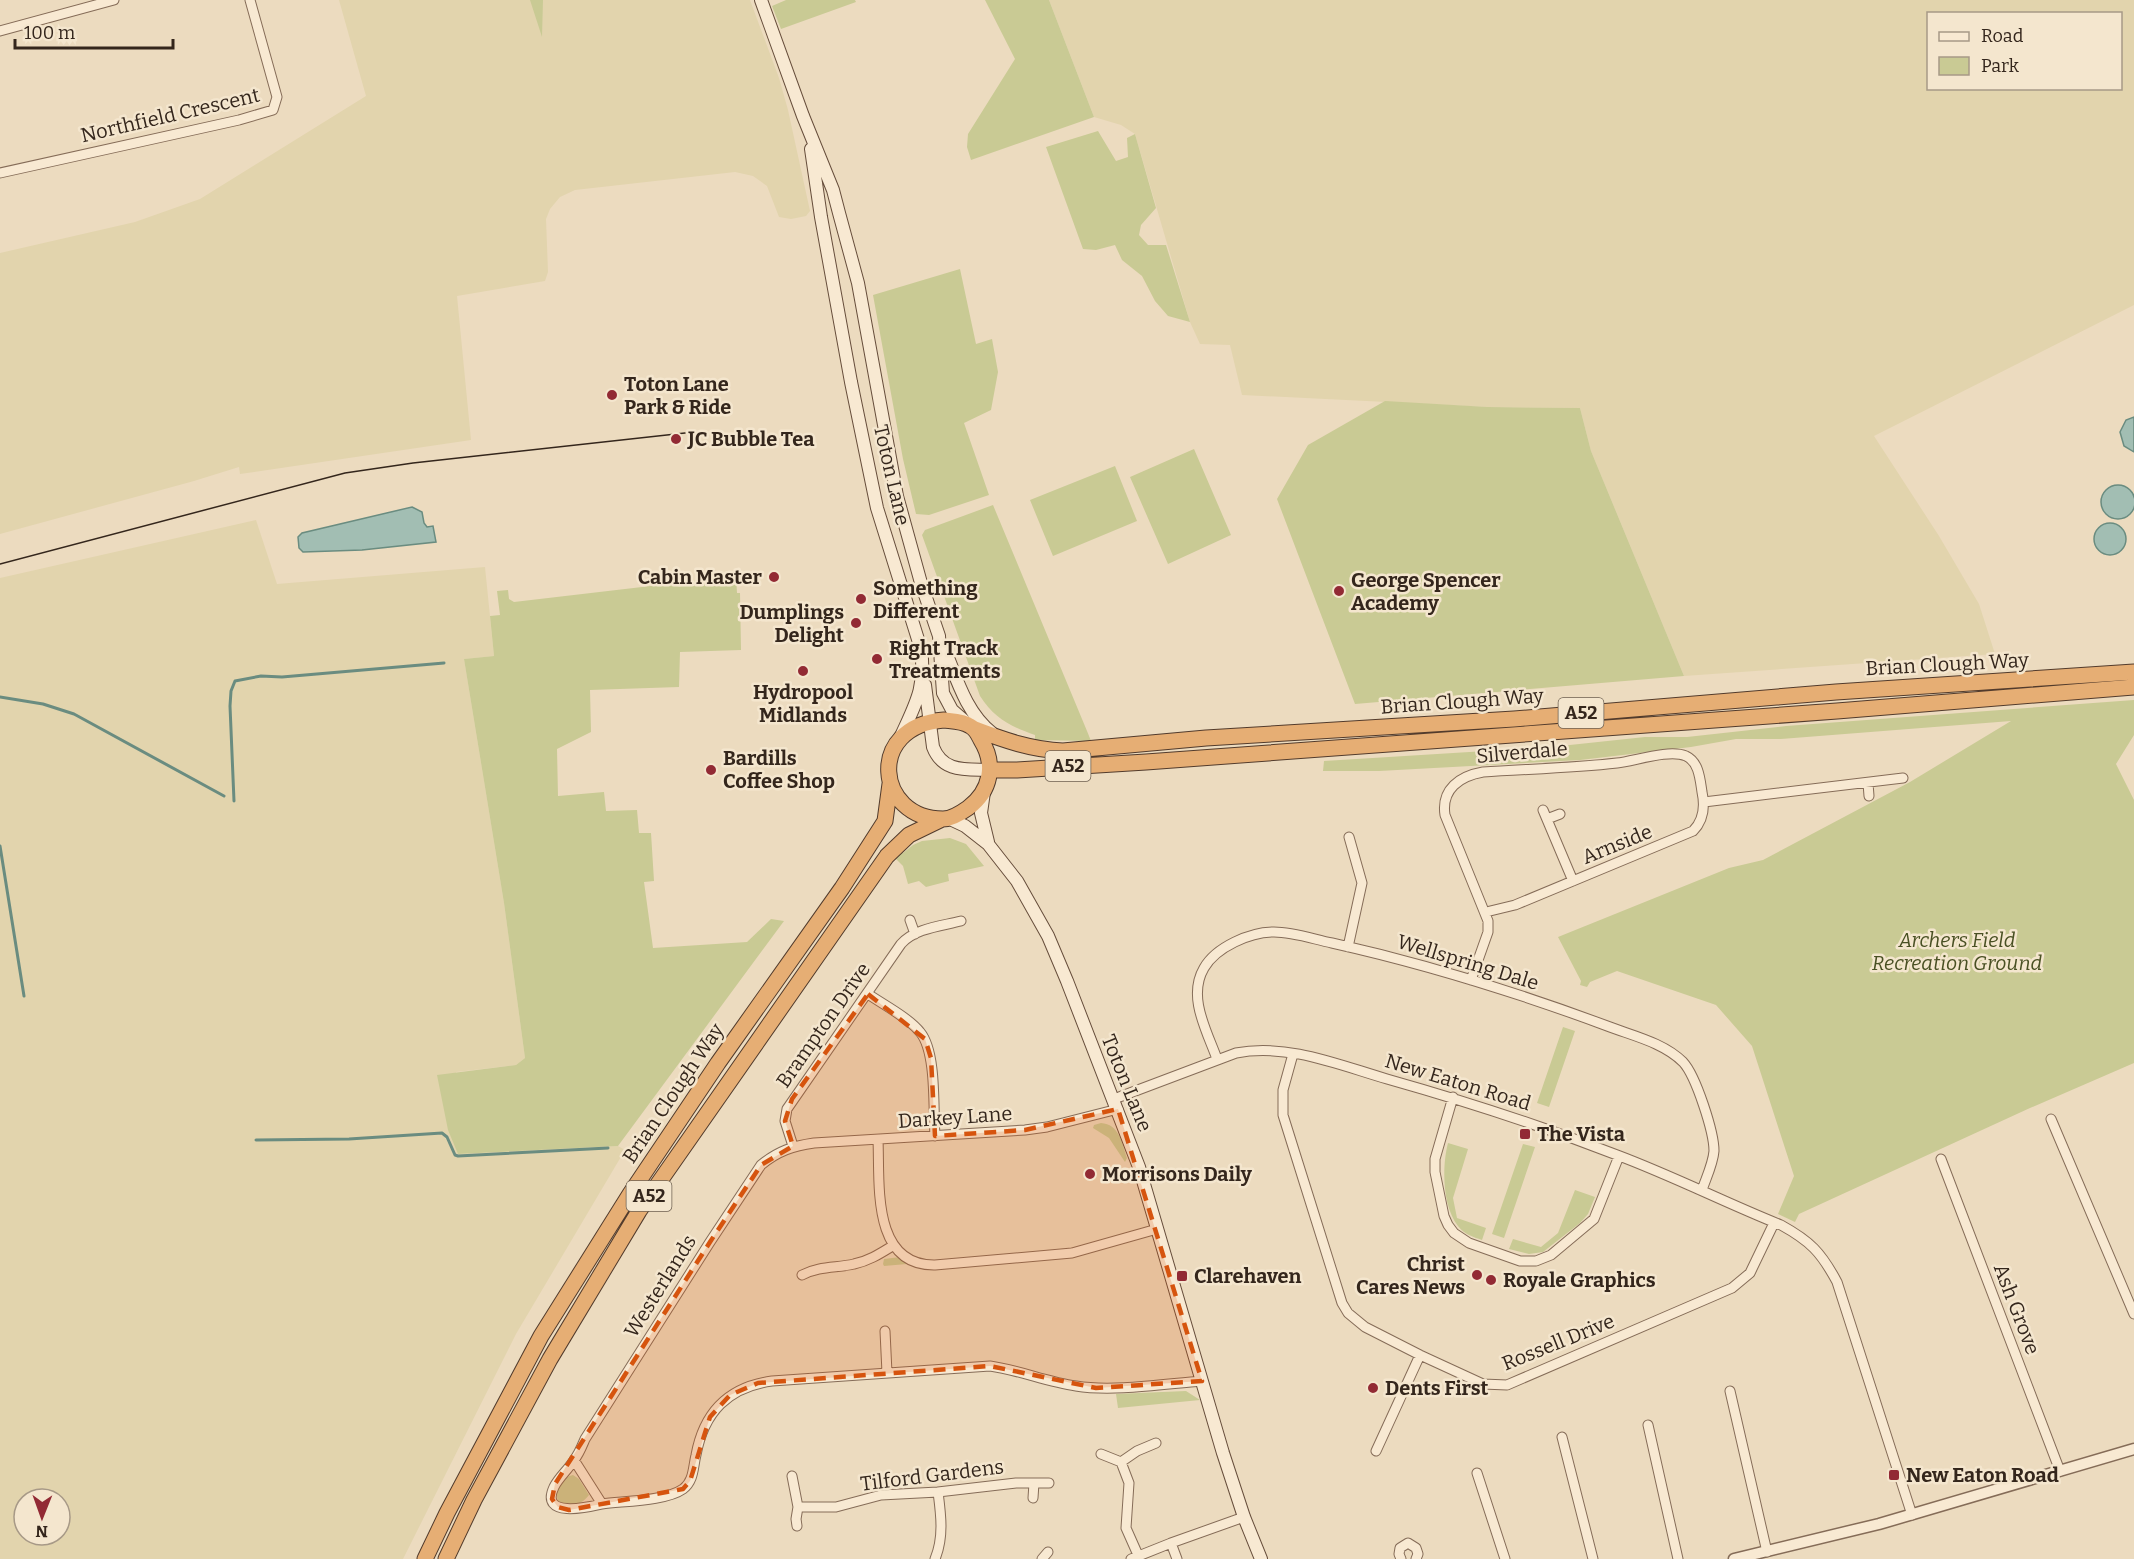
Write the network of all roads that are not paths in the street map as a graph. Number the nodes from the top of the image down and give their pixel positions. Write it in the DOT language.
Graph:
graph roads {
  1 [pos="114,0"];
  2 [pos="250,0"];
  3 [pos="761,0"];
  4 [pos="0,31"];
  5 [pos="803,116"];
  6 [pos="0,173"];
  7 [pos="939,636"];
  8 [pos="2134,672"];
  9 [pos="923,673"];
  10 [pos="2134,687"];
  11 [pos="929,721"];
  12 [pos="972,727"];
  13 [pos="901,736"];
  14 [pos="998,738"];
  15 [pos="990,770"];
  16 [pos="1903,778"];
  17 [pos="1868,783"];
  18 [pos="890,784"];
  19 [pos="984,791"];
  20 [pos="1869,796"];
  21 [pos="1704,802"];
  22 [pos="1543,810"];
  23 [pos="1560,814"];
  24 [pos="945,819"];
  25 [pos="1547,819"];
  26 [pos="1349,837"];
  27 [pos="988,843"];
  28 [pos="1574,881"];
  29 [pos="1486,912"];
  30 [pos="910,920"];
  31 [pos="961,921"];
  32 [pos="915,934"];
  33 [pos="1348,947"];
  34 [pos="1472,980"];
  35 [pos="868,994"];
  36 [pos="1293,1053"];
  37 [pos="1217,1059"];
  38 [pos="1453,1097"];
  39 [pos="1116,1104"];
  40 [pos="2051,1119"];
  41 [pos="934,1136"];
  42 [pos="879,1140"];
  43 [pos="793,1146"];
  44 [pos="1619,1156"];
  45 [pos="1941,1159"];
  46 [pos="1702,1190"];
  47 [pos="1774,1223"];
  48 [pos="1157,1229"];
  49 [pos="894,1245"];
  50 [pos="802,1275"];
  51 [pos="2134,1314"];
  52 [pos="885,1331"];
  53 [pos="1420,1355"];
  54 [pos="888,1373"];
  55 [pos="1202,1382"];
  56 [pos="1730,1391"];
  57 [pos="1648,1425"];
  58 [pos="1562,1437"];
  59 [pos="1156,1443"];
  60 [pos="2134,1449"];
  61 [pos="1376,1451"];
  62 [pos="1101,1454"];
  63 [pos="574,1460"];
  64 [pos="1120,1462"];
  65 [pos="2060,1471"];
  66 [pos="1478,1473"];
  67 [pos="792,1476"];
  68 [pos="1034,1483"];
  69 [pos="1048,1483"];
  70 [pos="938,1492"];
  71 [pos="1033,1498"];
  72 [pos="602,1504"];
  73 [pos="798,1507"];
  74 [pos="1912,1515"];
  75 [pos="1244,1517"];
  76 [pos="797,1526"];
  77 [pos="1171,1543"];
  78 [pos="1767,1552"];
  79 [pos="1134,1557"];
  80 [pos="425,1559"];
  81 [pos="446,1559"];
  82 [pos="935,1559"];
  83 [pos="1177,1559"];
  84 [pos="1261,1559"];
  85 [pos="1401,1559"];
  86 [pos="1416,1559"];
  87 [pos="1505,1559"];
  88 [pos="1593,1559"];
  89 [pos="1678,1559"];
  90 [pos="1734,1559"];
  1 -- 4 [label="street"];
  2 -- 6 [label="street, Northfield Crescent"];
  3 -- 5 [label="main road"];
  5 -- 7 [label="main road, Toton Lane"];
  5 -- 9 [label="main road, Toton Lane"];
  7 -- 12 [label="main road, Toton Lane"];
  7 -- 14 [label="main road"];
  8 -- 14 [label="highway, Brian Clough Way / A52"];
  9 -- 11 [label="main road"];
  9 -- 13 [label="main road, Toton Lane"];
  10 -- 15 [label="highway, Brian Clough Way / A52"];
  11 -- 12 [label="highway, Brian Clough Way"];
  11 -- 13 [label="highway"];
  11 -- 15 [label="main road"];
  12 -- 14 [label="highway, Brian Clough Way / A52"];
  12 -- 15 [label="highway"];
  13 -- 18 [label="highway, Brian Clough Way"];
  15 -- 19 [label="highway"];
  16 -- 17 [label="street"];
  17 -- 20 [label="street"];
  17 -- 21 [label="street"];
  18 -- 24 [label="highway"];
  18 -- 80 [label="highway, Brian Clough Way / A52"];
  19 -- 24 [label="highway, Brian Clough Way"];
  19 -- 27 [label="main road, Toton Lane"];
  21 -- 28 [label="street, Arnside"];
  21 -- 29 [label="street, Silverdale"];
  22 -- 25 [label="street"];
  23 -- 25 [label="street"];
  24 -- 27 [label="main road, Toton Lane"];
  24 -- 81 [label="highway, Brian Clough Way / A52"];
  25 -- 28 [label="street"];
  26 -- 33 [label="street"];
  27 -- 39 [label="main road, Toton Lane"];
  28 -- 29 [label="street, Arnside"];
  29 -- 34 [label="street"];
  30 -- 32 [label="street"];
  31 -- 32 [label="street, Brampton Drive"];
  32 -- 35 [label="street, Brampton Drive"];
  33 -- 34 [label="street, Wellspring Dale"];
  33 -- 37 [label="street, Wellspring Dale"];
  34 -- 46 [label="street, Wellspring Dale"];
  35 -- 41 [label="street"];
  35 -- 43 [label="street, Brampton Drive"];
  36 -- 37 [label="street, New Eaton Road"];
  36 -- 38 [label="street, New Eaton Road"];
  36 -- 53 [label="street, Rossell Drive"];
  37 -- 39 [label="street, New Eaton Road"];
  38 -- 44 [label="street, New Eaton Road"];
  38 -- 44 [label="street"];
  39 -- 41 [label="street, Darkey Lane"];
  39 -- 48 [label="main road, Toton Lane"];
  40 -- 51 [label="street"];
  41 -- 42 [label="street, Darkey Lane"];
  42 -- 43 [label="street, Darkey Lane"];
  42 -- 49 [label="street"];
  43 -- 63 [label="street, Westerlands"];
  44 -- 46 [label="street, New Eaton Road"];
  45 -- 65 [label="street, Ash Grove"];
  46 -- 47 [label="street, New Eaton Road"];
  47 -- 53 [label="street, Rossell Drive"];
  47 -- 74 [label="street, New Eaton Road"];
  48 -- 49 [label="street"];
  48 -- 55 [label="main road, Toton Lane"];
  49 -- 50 [label="street"];
  52 -- 54 [label="street"];
  53 -- 61 [label="street"];
  54 -- 55 [label="street, Westerlands"];
  54 -- 72 [label="street, Westerlands"];
  55 -- 75 [label="main road, Toton Lane"];
  56 -- 78 [label="street"];
  57 -- 89 [label="street"];
  58 -- 88 [label="street"];
  59 -- 64 [label="street"];
  60 -- 65 [label="street"];
  62 -- 64 [label="street"];
  63 -- 72 [label="street"];
  63 -- 72 [label="street, Westerlands"];
  64 -- 79 [label="street"];
  65 -- 74 [label="street"];
  66 -- 87 [label="street"];
  67 -- 73 [label="street"];
  68 -- 69 [label="street, Tilford Gardens"];
  68 -- 70 [label="street, Tilford Gardens"];
  68 -- 71 [label="street, Tilford Gardens"];
  70 -- 73 [label="street, Tilford Gardens"];
  70 -- 82 [label="street"];
  73 -- 76 [label="street"];
  74 -- 78 [label="street"];
  75 -- 77 [label="street"];
  75 -- 84 [label="main road, Toton Lane"];
  77 -- 79 [label="street"];
  77 -- 83 [label="street"];
  78 -- 90 [label="street"];
  85 -- 86 [label="street"];
}
